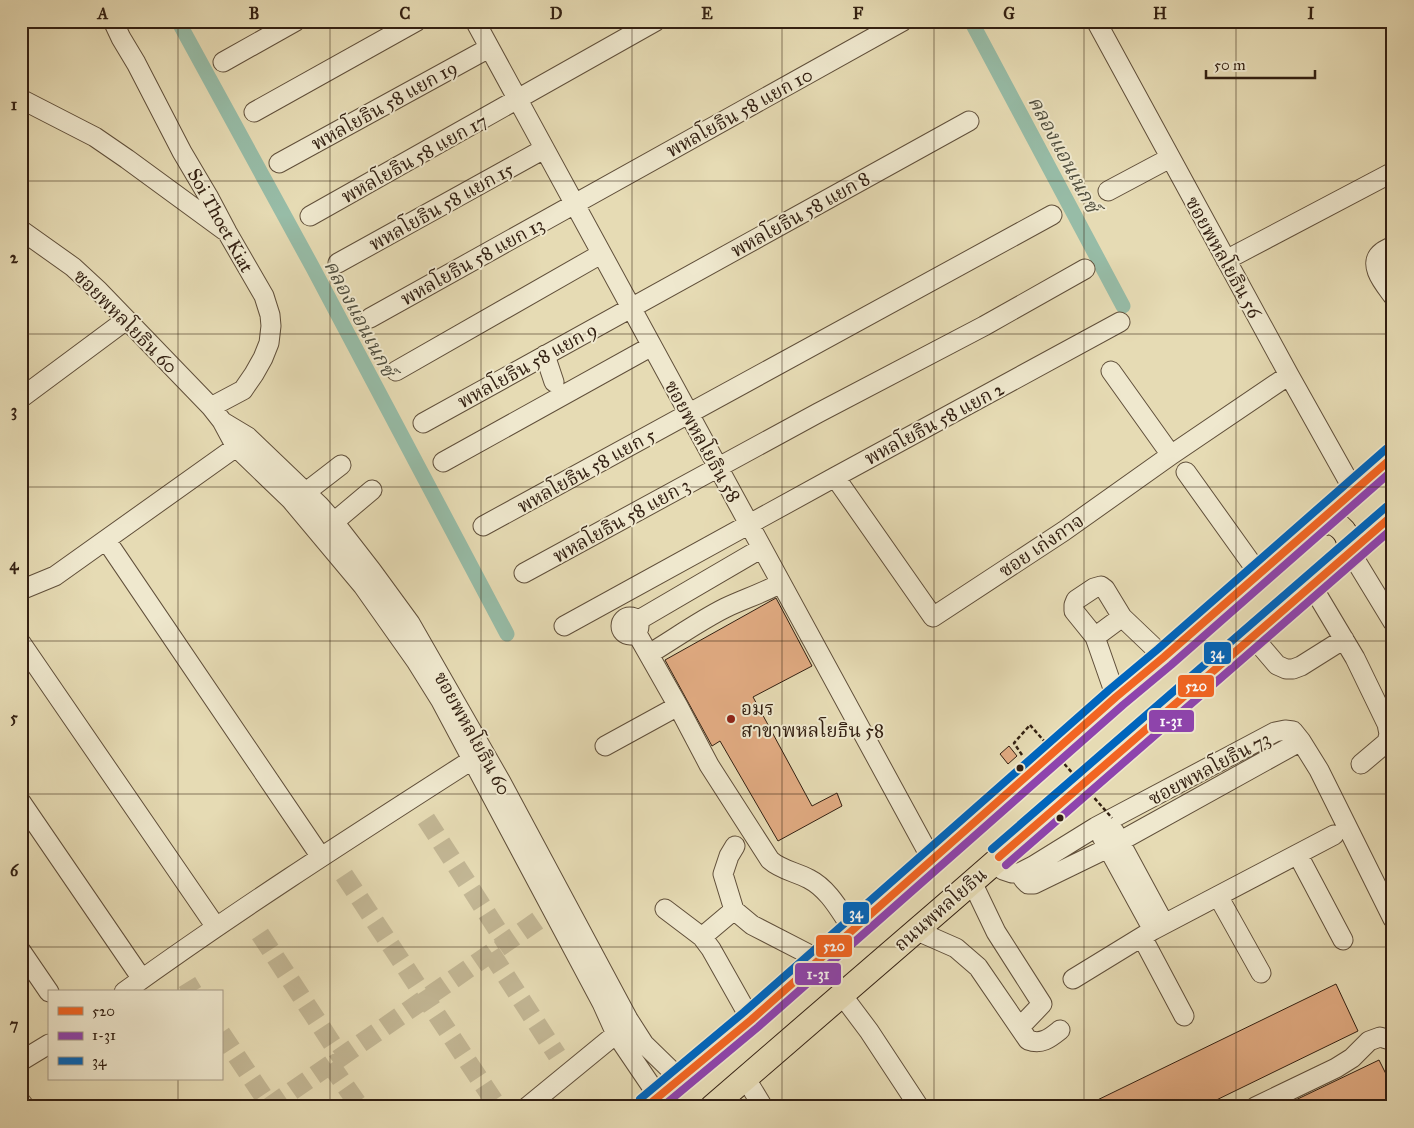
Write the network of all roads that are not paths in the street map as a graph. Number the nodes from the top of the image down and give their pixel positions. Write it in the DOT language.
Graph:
graph roads {
  1 [pos="113,21"];
  2 [pos="296,21"];
  3 [pos="417,21"];
  4 [pos="475,21"];
  5 [pos="656,21"];
  6 [pos="904,21"];
  7 [pos="1096,21"];
  8 [pos="489,48"];
  9 [pos="223,62"];
  10 [pos="21,99"];
  11 [pos="517,99"];
  12 [pos="254,112"];
  13 [pos="969,121"];
  14 [pos="544,149"];
  15 [pos="1170,158"];
  16 [pos="279,163"];
  17 [pos="1393,172"];
  18 [pos="1108,191"];
  19 [pos="574,204"];
  20 [pos="1052,215"];
  21 [pos="310,216"];
  22 [pos="21,230"];
  23 [pos="227,232"];
  24 [pos="1393,246"];
  25 [pos="602,254"];
  26 [pos="1226,260"];
  27 [pos="338,263"];
  28 [pos="1085,269"];
  29 [pos="1392,292"];
  30 [pos="631,308"];
  31 [pos="370,318"];
  32 [pos="126,320"];
  33 [pos="1120,322"];
  34 [pos="652,346"];
  35 [pos="544,355"];
  36 [pos="396,371"];
  37 [pos="1112,371"];
  38 [pos="1289,375"];
  39 [pos="554,382"];
  40 [pos="21,398"];
  41 [pos="216,414"];
  42 [pos="689,414"];
  43 [pos="423,423"];
  44 [pos="242,442"];
  45 [pos="1171,455"];
  46 [pos="1393,457"];
  47 [pos="443,462"];
  48 [pos="341,466"];
  49 [pos="718,467"];
  50 [pos="1186,472"];
  51 [pos="834,477"];
  52 [pos="372,490"];
  53 [pos="1354,491"];
  54 [pos="306,492"];
  55 [pos="1393,515"];
  56 [pos="334,522"];
  57 [pos="749,524"];
  58 [pos="1316,524"];
  59 [pos="483,526"];
  60 [pos="106,540"];
  61 [pos="762,548"];
  62 [pos="1350,553"];
  63 [pos="524,573"];
  64 [pos="1259,574"];
  65 [pos="781,583"];
  66 [pos="1312,586"];
  67 [pos="21,590"];
  68 [pos="1122,617"];
  69 [pos="1393,622"];
  70 [pos="564,626"];
  71 [pos="1095,637"];
  72 [pos="1253,637"];
  73 [pos="1344,639"];
  74 [pos="21,643"];
  75 [pos="649,654"];
  76 [pos="1164,657"];
  77 [pos="1116,697"];
  78 [pos="678,706"];
  79 [pos="1301,741"];
  80 [pos="605,746"];
  81 [pos="478,756"];
  82 [pos="1362,764"];
  83 [pos="495,785"];
  84 [pos="21,802"];
  85 [pos="1105,822"];
  86 [pos="1334,834"];
  87 [pos="1114,844"];
  88 [pos="735,846"];
  89 [pos="1298,855"];
  90 [pos="321,857"];
  91 [pos="932,860"];
  92 [pos="993,863"];
  93 [pos="1020,872"];
  94 [pos="972,882"];
  95 [pos="1218,896"];
  96 [pos="665,909"];
  97 [pos="734,910"];
  98 [pos="1393,919"];
  99 [pos="216,927"];
  100 [pos="853,930"];
  101 [pos="916,930"];
  102 [pos="1153,930"];
  103 [pos="702,937"];
  104 [pos="1343,940"];
  105 [pos="21,950"];
  106 [pos="820,960"];
  107 [pos="1261,973"];
  108 [pos="142,979"];
  109 [pos="1073,979"];
  110 [pos="48,990"];
  111 [pos="127,990"];
  112 [pos="842,995"];
  113 [pos="1184,1016"];
  114 [pos="751,1020"];
  115 [pos="1020,1027"];
  116 [pos="1060,1030"];
  117 [pos="616,1034"];
  118 [pos="1393,1041"];
  119 [pos="48,1045"];
  120 [pos="21,1061"];
  121 [pos="746,1078"];
  122 [pos="680,1079"];
  123 [pos="21,1102"];
  124 [pos="652,1102"];
  125 [pos="25,1107"];
  126 [pos="528,1107"];
  127 [pos="712,1107"];
  128 [pos="763,1107"];
  129 [pos="919,1107"];
  130 [pos="1255,1107"];
  1 -- 23 [label="street, Soi Thoet Kiat"];
  2 -- 9 [label="street"];
  3 -- 12 [label="street"];
  4 -- 8 [label="street, ซอยพหลโยธิน 58"];
  5 -- 11 [label="street, พหลโยธิน 58 แยก 17"];
  6 -- 19 [label="street, พหลโยธิน 58 แยก 10"];
  7 -- 15 [label="street, ซอยพหลโยธิน 56"];
  8 -- 11 [label="street, ซอยพหลโยธิน 58"];
  8 -- 16 [label="street, พหลโยธิน 58 แยก 19"];
  10 -- 23 [label="street"];
  11 -- 14 [label="street, ซอยพหลโยธิน 58"];
  11 -- 21 [label="street, พหลโยธิน 58 แยก 17"];
  13 -- 30 [label="street, พหลโยธิน 58 แยก 8"];
  14 -- 19 [label="street, ซอยพหลโยธิน 58"];
  14 -- 27 [label="street, พหลโยธิน 58 แยก 15"];
  15 -- 18 [label="street"];
  15 -- 26 [label="street, ซอยพหลโยธิน 56"];
  17 -- 26 [label="street"];
  19 -- 25 [label="street, ซอยพหลโยธิน 58"];
  19 -- 31 [label="street, พหลโยธิน 58 แยก 13"];
  20 -- 42 [label="street, พหลโยธิน 58 แยก 5"];
  22 -- 32 [label="street, ซอยพหลโยธิน 60"];
  23 -- 41 [label="street, Soi Thoet Kiat"];
  24 -- 29 [label="street"];
  25 -- 30 [label="street, ซอยพหลโยธิน 58"];
  25 -- 36 [label="street"];
  26 -- 38 [label="street, ซอยพหลโยธิน 56"];
  28 -- 49 [label="street, พหลโยธิน 58 แยก 3"];
  30 -- 34 [label="street, ซอยพหลโยธิน 58"];
  30 -- 35 [label="street, พหลโยธิน 58 แยก 9"];
  32 -- 40 [label="street"];
  32 -- 41 [label="street, ซอยพหลโยธิน 60"];
  33 -- 51 [label="street, พหลโยธิน 58 แยก 2"];
  34 -- 42 [label="street, ซอยพหลโยธิน 58"];
  34 -- 47 [label="street"];
  35 -- 39 [label="street"];
  35 -- 43 [label="street, พหลโยธิน 58 แยก 9"];
  37 -- 45 [label="street"];
  38 -- 45 [label="street, ซอย เก่งกาจ"];
  38 -- 53 [label="street, ซอยพหลโยธิน 56"];
  41 -- 44 [label="street, ซอยพหลโยธิน 60"];
  42 -- 49 [label="street, ซอยพหลโยธิน 58"];
  42 -- 59 [label="street, พหลโยธิน 58 แยก 5"];
  44 -- 54 [label="street, ซอยพหลโยธิน 60"];
  44 -- 60 [label="street"];
  44 -- 81 [label="street, ซอยพหลโยธิน 60"];
  45 -- 51 [label="street, ซอย เก่งกาจ"];
  46 -- 53 [label="main road"];
  48 -- 54 [label="street"];
  49 -- 57 [label="street, ซอยพหลโยธิน 58"];
  49 -- 63 [label="street, พหลโยธิน 58 แยก 3"];
  50 -- 64 [label="street"];
  51 -- 57 [label="street, พหลโยธิน 58 แยก 2"];
  52 -- 56 [label="street"];
  53 -- 58 [label="main road"];
  54 -- 56 [label="street, ซอยพหลโยธิน 60"];
  55 -- 62 [label="main road, ถนนพหลโยธิน"];
  56 -- 81 [label="street, ซอยพหลโยธิน 60"];
  57 -- 61 [label="street, ซอยพหลโยธิน 58"];
  57 -- 70 [label="street, พหลโยธิน 58 แยก 2"];
  58 -- 62 [label="main road"];
  58 -- 64 [label="main road"];
  60 -- 67 [label="street"];
  60 -- 90 [label="street"];
  61 -- 65 [label="street, ซอยพหลโยธิน 58"];
  61 -- 75 [label="street"];
  62 -- 66 [label="main road, ถนนพหลโยธิน"];
  62 -- 69 [label="street"];
  64 -- 76 [label="main road"];
  65 -- 75 [label="street"];
  65 -- 91 [label="street, ซอยพหลโยธิน 58"];
  66 -- 72 [label="main road, ถนนพหลโยธิน"];
  66 -- 73 [label="street"];
  68 -- 71 [label="street"];
  68 -- 71 [label="street"];
  68 -- 76 [label="street"];
  71 -- 77 [label="street"];
  72 -- 73 [label="street"];
  72 -- 92 [label="main road, ถนนพหลโยธิน"];
  73 -- 82 [label="street"];
  74 -- 99 [label="street"];
  75 -- 78 [label="street"];
  76 -- 77 [label="main road"];
  77 -- 91 [label="main road"];
  78 -- 80 [label="street"];
  78 -- 100 [label="street"];
  79 -- 85 [label="street, ซอยพหลโยธิน 73"];
  79 -- 87 [label="street"];
  79 -- 98 [label="street, ซอยพหลโยธิน 73"];
  81 -- 83 [label="street, ซอยพหลโยธิน 60"];
  81 -- 90 [label="street"];
  83 -- 117 [label="street, ซอยพหลโยธิน 60"];
  83 -- 122 [label="street, ซอยพหลโยธิน 60"];
  84 -- 108 [label="street"];
  85 -- 87 [label="street"];
  85 -- 93 [label="street, ซอยพหลโยธิน 73"];
  86 -- 89 [label="street"];
  87 -- 93 [label="street"];
  87 -- 102 [label="street"];
  88 -- 97 [label="street"];
  89 -- 95 [label="street"];
  89 -- 104 [label="street"];
  90 -- 99 [label="street"];
  91 -- 100 [label="main road"];
  92 -- 93 [label="street"];
  92 -- 94 [label="main road, ถนนพหลโยธิน"];
  94 -- 101 [label="main road, ถนนพหลโยธิน"];
  94 -- 115 [label="street"];
  95 -- 102 [label="street"];
  95 -- 107 [label="street"];
  96 -- 103 [label="street"];
  97 -- 103 [label="street"];
  97 -- 106 [label="street"];
  99 -- 108 [label="street"];
  100 -- 106 [label="main road"];
  101 -- 112 [label="main road, ถนนพหลโยธิน"];
  101 -- 115 [label="street"];
  102 -- 109 [label="street"];
  102 -- 113 [label="street"];
  103 -- 114 [label="street"];
  105 -- 110 [label="street"];
  106 -- 114 [label="main road"];
  108 -- 111 [label="street"];
  112 -- 121 [label="main road, ถนนพหลโยธิน"];
  112 -- 129 [label="street"];
  114 -- 122 [label="main road"];
  115 -- 116 [label="street"];
  117 -- 124 [label="street, ซอยพหลโยธิน 60"];
  117 -- 126 [label="street"];
  118 -- 130 [label="street"];
  119 -- 120 [label="street"];
  121 -- 127 [label="main road, ถนนพหลโยธิน"];
  121 -- 128 [label="street"];
  122 -- 124 [label="main road"];
  123 -- 125 [label="street"];
}
